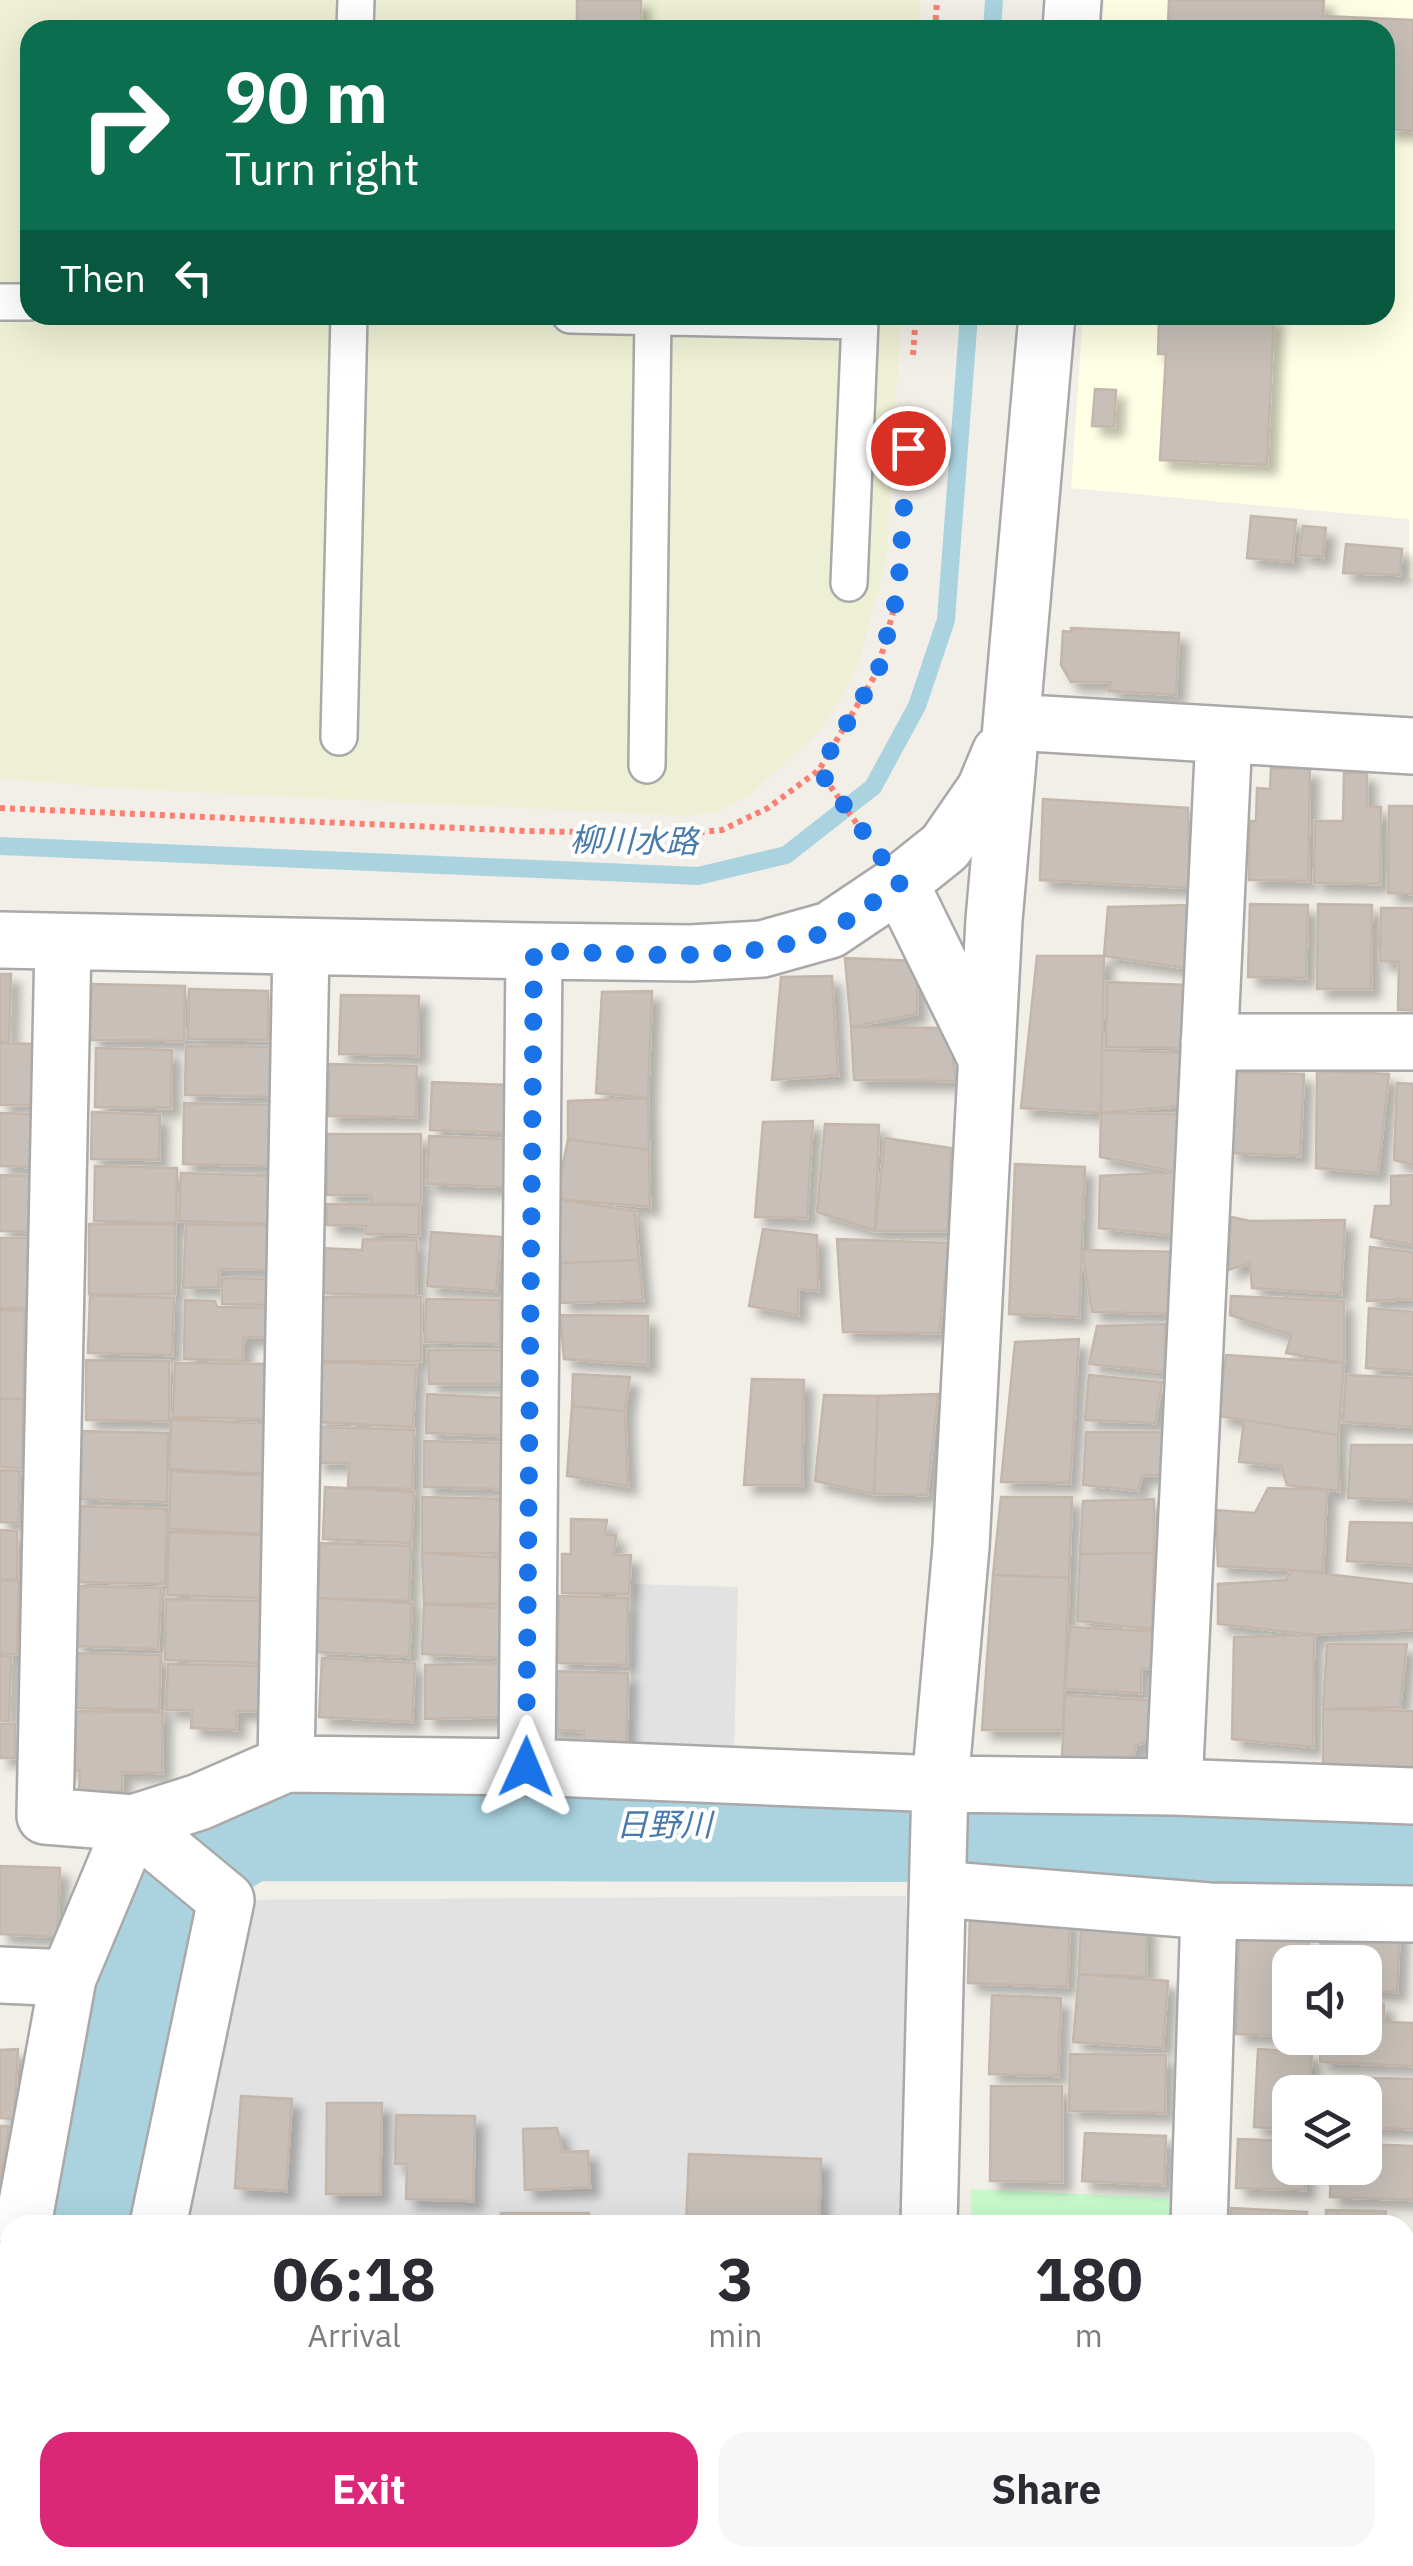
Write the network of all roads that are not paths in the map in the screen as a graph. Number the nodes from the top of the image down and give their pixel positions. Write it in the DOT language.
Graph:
graph roads {
  1 [pos="349,325"];
  2 [pos="654,325"];
  3 [pos="860,325"];
  4 [pos="1046,325"];
  5 [pos="849,583"];
  6 [pos="1012,722"];
  7 [pos="1224,735"];
  8 [pos="339,737"];
  9 [pos="1413,746"];
  10 [pos="647,765"];
  11 [pos="900,883"];
  12 [pos="0,940"];
  13 [pos="63,943"];
  14 [pos="302,947"];
  15 [pos="534,951"];
  16 [pos="1209,1042"];
  17 [pos="1413,1042"];
  18 [pos="987,1059"];
  19 [pos="286,1764"];
  20 [pos="526,1767"];
  21 [pos="1174,1787"];
  22 [pos="940,1790"];
  23 [pos="1413,1796"];
  24 [pos="22,1814"];
  25 [pos="133,1823"];
  26 [pos="938,1880"];
  27 [pos="1209,1911"];
  28 [pos="1413,1914"];
  29 [pos="0,1975"];
  30 [pos="68,1978"];
  31 [pos="25,2215"];
  32 [pos="160,2215"];
  33 [pos="930,2215"];
  34 [pos="1199,2215"];
  1 -- 8 [label="lane"];
  2 -- 10 [label="lane"];
  3 -- 5 [label="lane"];
  4 -- 6 [label="street"];
  6 -- 7 [label="street"];
  6 -- 11 [label="street"];
  6 -- 18 [label="street"];
  7 -- 9 [label="street"];
  7 -- 16 [label="street"];
  11 -- 15 [label="street"];
  11 -- 18 [label="street"];
  12 -- 13 [label="street"];
  13 -- 14 [label="street"];
  13 -- 24 [label="street"];
  14 -- 15 [label="street"];
  14 -- 19 [label="street"];
  15 -- 20 [label="street"];
  16 -- 17 [label="street"];
  16 -- 21 [label="street"];
  18 -- 22 [label="street"];
  19 -- 20 [label="street"];
  19 -- 25 [label="street"];
  20 -- 22 [label="street"];
  21 -- 22 [label="street"];
  21 -- 23 [label="street"];
  22 -- 26 [label="street"];
  24 -- 25 [label="street"];
  25 -- 30 [label="street"];
  25 -- 32 [label="street"];
  26 -- 27 [label="street"];
  26 -- 33 [label="street"];
  27 -- 28 [label="street"];
  27 -- 34 [label="street"];
  29 -- 30 [label="street"];
  30 -- 31 [label="street"];
}
